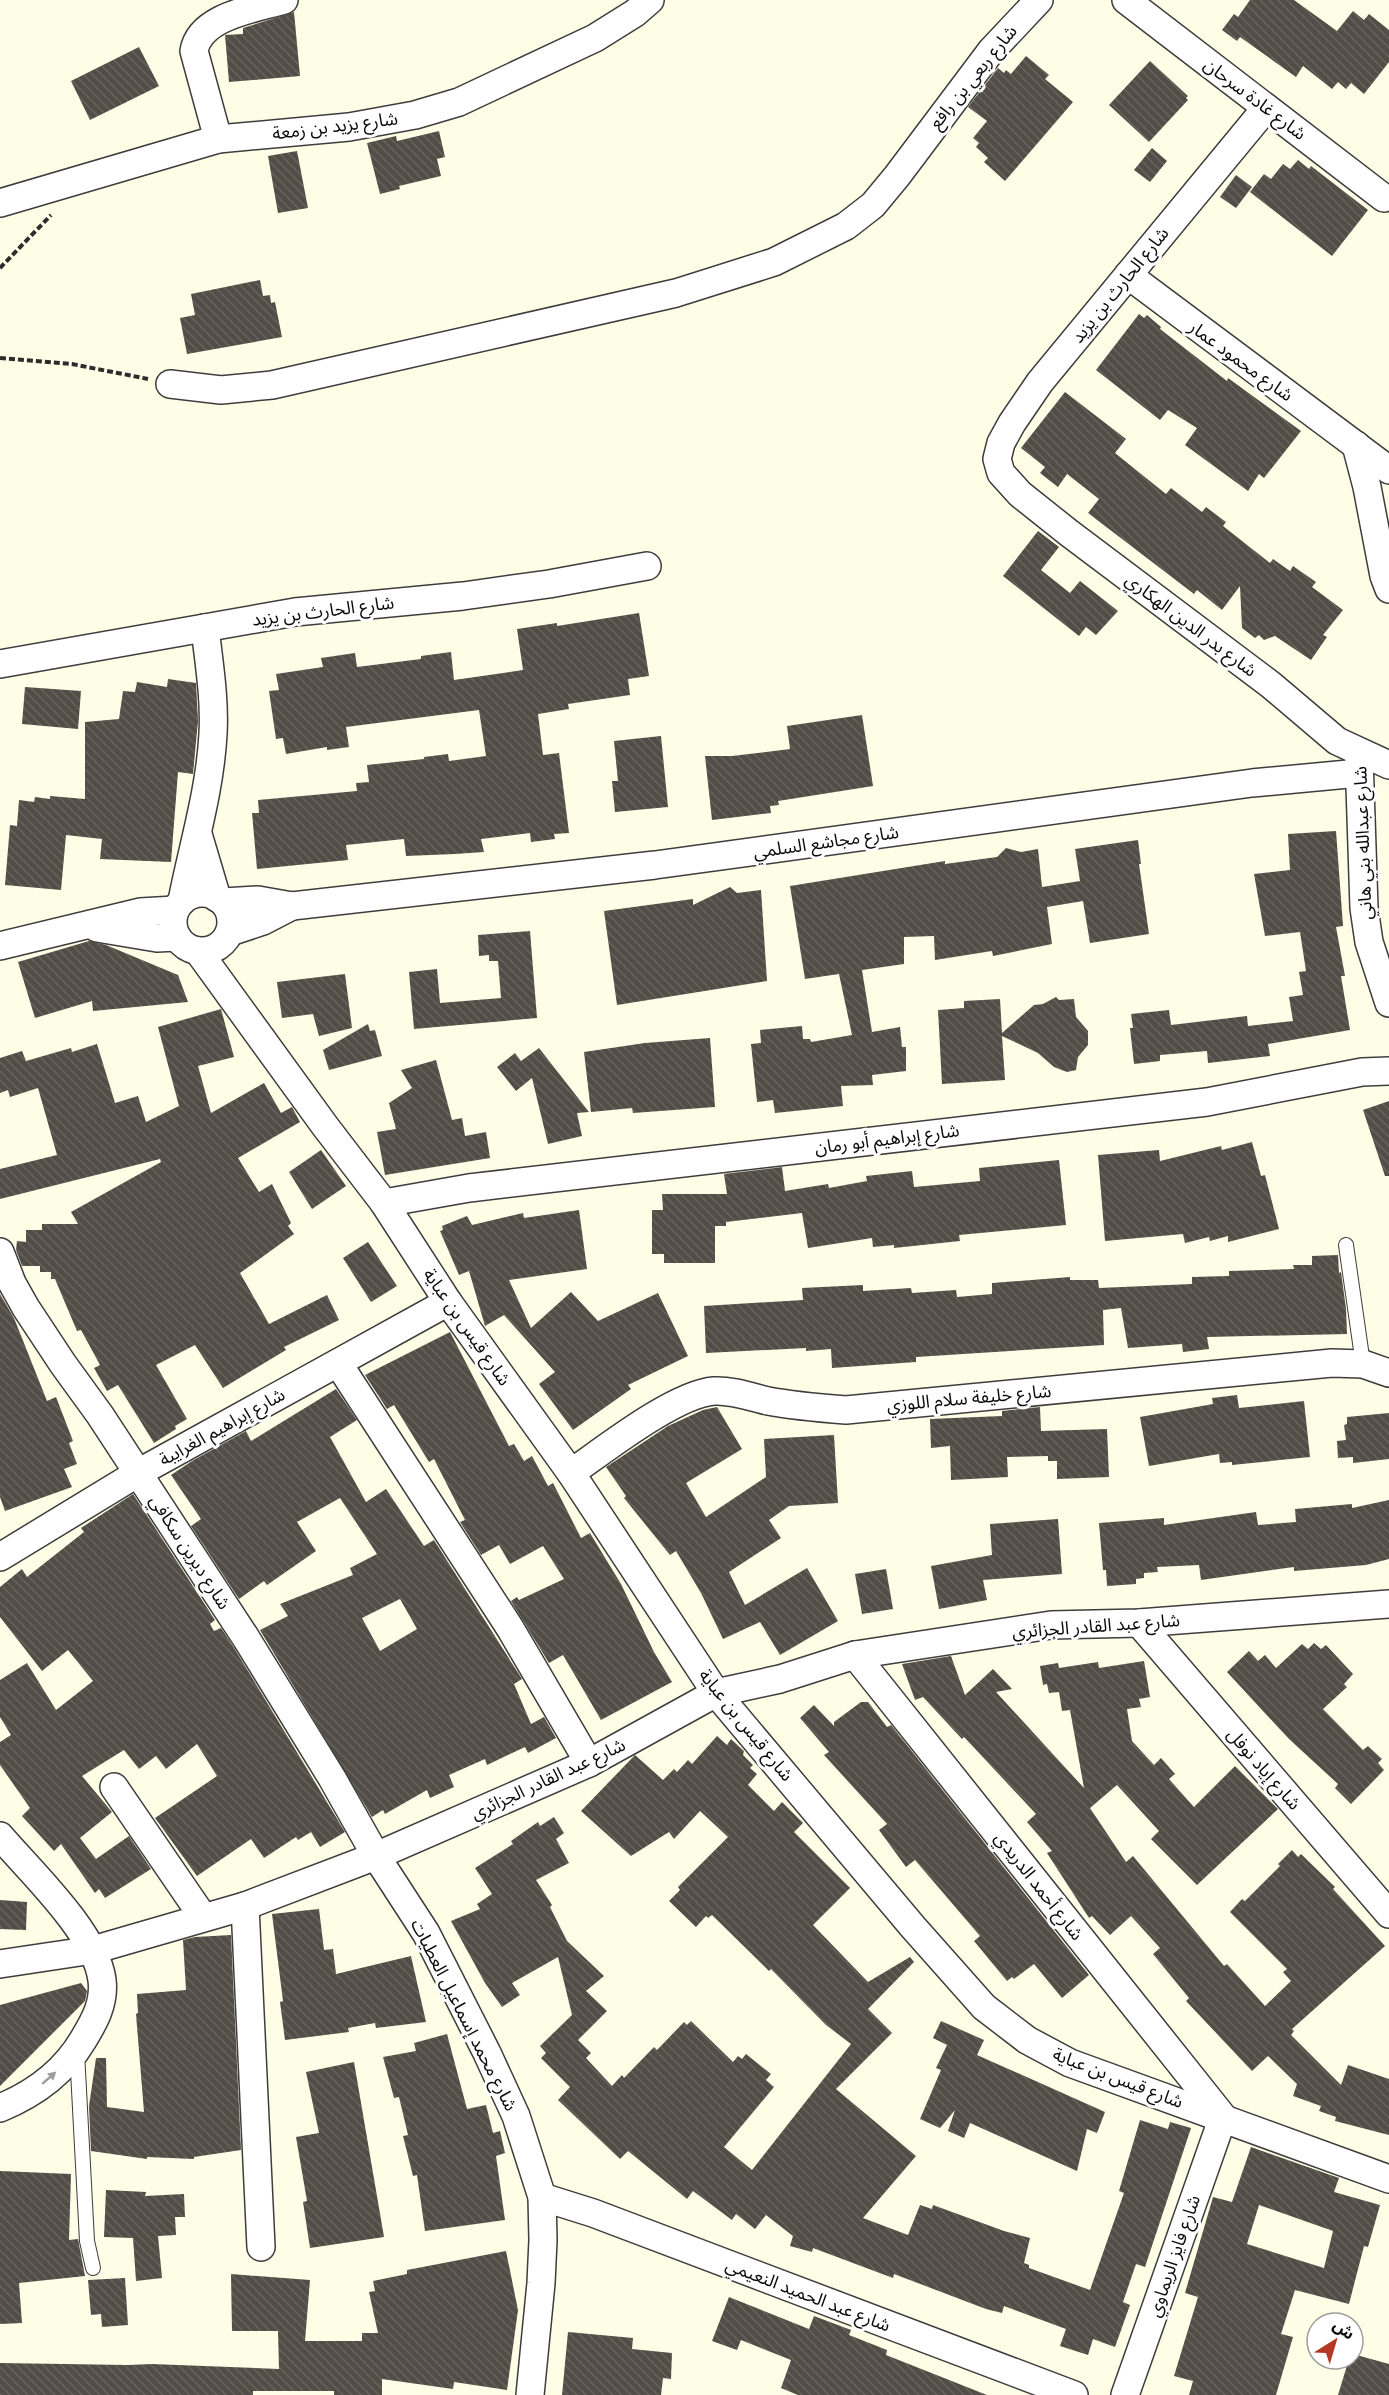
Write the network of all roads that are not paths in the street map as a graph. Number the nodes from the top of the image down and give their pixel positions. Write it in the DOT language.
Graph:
graph roads {
  1 [pos="284,0"];
  2 [pos="650,0"];
  3 [pos="1039,0"];
  4 [pos="1126,0"];
  5 [pos="1266,108"];
  6 [pos="218,139"];
  7 [pos="1384,198"];
  8 [pos="0,203"];
  9 [pos="1128,275"];
  10 [pos="170,384"];
  11 [pos="1356,445"];
  12 [pos="1389,470"];
  13 [pos="1001,473"];
  14 [pos="647,566"];
  15 [pos="1389,589"];
  16 [pos="205,628"];
  17 [pos="0,664"];
  18 [pos="1359,763"];
  19 [pos="1389,765"];
  20 [pos="198,834"];
  21 [pos="220,900"];
  22 [pos="179,905"];
  23 [pos="292,906"];
  24 [pos="87,926"];
  25 [pos="227,937"];
  26 [pos="188,944"];
  27 [pos="0,946"];
  28 [pos="1389,1003"];
  29 [pos="236,1004"];
  30 [pos="1389,1071"];
  31 [pos="384,1203"];
  32 [pos="1346,1245"];
  33 [pos="0,1252"];
  34 [pos="448,1302"];
  35 [pos="338,1362"];
  36 [pos="1363,1364"];
  37 [pos="1389,1373"];
  38 [pos="138,1473"];
  39 [pos="571,1473"];
  40 [pos="0,1557"];
  41 [pos="1389,1604"];
  42 [pos="1139,1623"];
  43 [pos="855,1655"];
  44 [pos="716,1693"];
  45 [pos="589,1763"];
  46 [pos="114,1787"];
  47 [pos="0,1836"];
  48 [pos="376,1856"];
  49 [pos="245,1906"];
  50 [pos="1389,1914"];
  51 [pos="203,1917"];
  52 [pos="93,1950"];
  53 [pos="0,1964"];
  54 [pos="77,2050"];
  55 [pos="0,2108"];
  56 [pos="1223,2117"];
  57 [pos="1389,2179"];
  58 [pos="542,2197"];
  59 [pos="261,2247"];
  60 [pos="93,2268"];
  61 [pos="530,2395"];
  62 [pos="1074,2395"];
  63 [pos="1125,2395"];
  1 -- 6 [label="street"];
  2 -- 6 [label="street, شارع يزيد بن زمعة"];
  3 -- 10 [label="street, شارع ربعي بن رافع"];
  4 -- 5 [label="street, شارع غادة سرحان"];
  5 -- 7 [label="street, شارع غادة سرحان"];
  5 -- 9 [label="street, شارع الحارث بن يزيد"];
  6 -- 8 [label="street, شارع يزيد بن زمعة"];
  9 -- 11 [label="street, شارع محمود عمار"];
  9 -- 13 [label="street, شارع الحارث بن يزيد"];
  11 -- 12 [label="street, شارع محمود عمار"];
  11 -- 15 [label="street"];
  13 -- 18 [label="street, شارع بدر الدين الهكاري"];
  14 -- 16 [label="street, شارع الحارث بن يزيد"];
  16 -- 17 [label="street, شارع الحارث بن يزيد"];
  16 -- 20 [label="street"];
  18 -- 19 [label="street, شارع بدر الدين الهكاري"];
  18 -- 23 [label="street, شارع مجاشع السلمي"];
  18 -- 28 [label="street, شارع عبدالله بني هاني"];
  20 -- 21 [label="street"];
  20 -- 22 [label="street"];
  21 -- 22 [label="street"];
  21 -- 23 [label="street, شارع مجاشع السلمي"];
  21 -- 25 [label="street"];
  22 -- 24 [label="street"];
  22 -- 26 [label="street"];
  23 -- 25 [label="street, شارع مجاشع السلمي"];
  24 -- 26 [label="street"];
  24 -- 27 [label="street"];
  25 -- 26 [label="street"];
  25 -- 29 [label="street, شارع قيس بن عباية"];
  26 -- 29 [label="street, شارع قيس بن عباية"];
  29 -- 31 [label="street, شارع قيس بن عباية"];
  30 -- 31 [label="street, شارع إبراهيم أبو رمان"];
  31 -- 34 [label="street, شارع قيس بن عباية"];
  32 -- 36 [label="lane"];
  33 -- 38 [label="street, شارع ديرين سكافي"];
  34 -- 35 [label="street, شارع إبراهيم الغرايبة"];
  34 -- 39 [label="street, شارع قيس بن عباية"];
  35 -- 38 [label="street, شارع إبراهيم الغرايبة"];
  35 -- 45 [label="street"];
  36 -- 37 [label="street, شارع خليفة سلام اللوزي"];
  36 -- 39 [label="street, شارع خليفة سلام اللوزي"];
  38 -- 40 [label="street, شارع إبراهيم الغرايبة"];
  38 -- 48 [label="street, شارع ديرين سكافي"];
  39 -- 44 [label="street, شارع قيس بن عباية"];
  41 -- 42 [label="street, شارع عبد القادر الجزائري"];
  42 -- 43 [label="street, شارع عبد القادر الجزائري"];
  42 -- 50 [label="street, شارع إياد نوفل"];
  43 -- 44 [label="street, شارع عبد القادر الجزائري"];
  43 -- 56 [label="street, شارع أحمد الدريدي"];
  44 -- 45 [label="street, شارع عبد القادر الجزائري"];
  44 -- 56 [label="street, شارع قيس بن عباية"];
  45 -- 48 [label="street, شارع عبد القادر الجزائري"];
  46 -- 51 [label="street"];
  47 -- 52 [label="street"];
  48 -- 49 [label="street, شارع عبد القادر الجزائري"];
  48 -- 58 [label="street, شارع محمد إسماعيل العطيات"];
  49 -- 51 [label="street, شارع عبد القادر الجزائري"];
  49 -- 59 [label="street"];
  51 -- 52 [label="street, شارع عبد القادر الجزائري"];
  52 -- 53 [label="street, شارع عبد القادر الجزائري"];
  52 -- 54 [label="street"];
  55 -- 54 [label="street, one-way"];
  54 -- 60 [label="lane"];
  56 -- 57 [label="street, شارع قيس بن عباية"];
  56 -- 63 [label="street, شارع فايز الريماوي"];
  58 -- 61 [label="street, شارع محمد إسماعيل العطيات"];
  58 -- 62 [label="street, شارع عبد الحميد النعيمي"];
}
